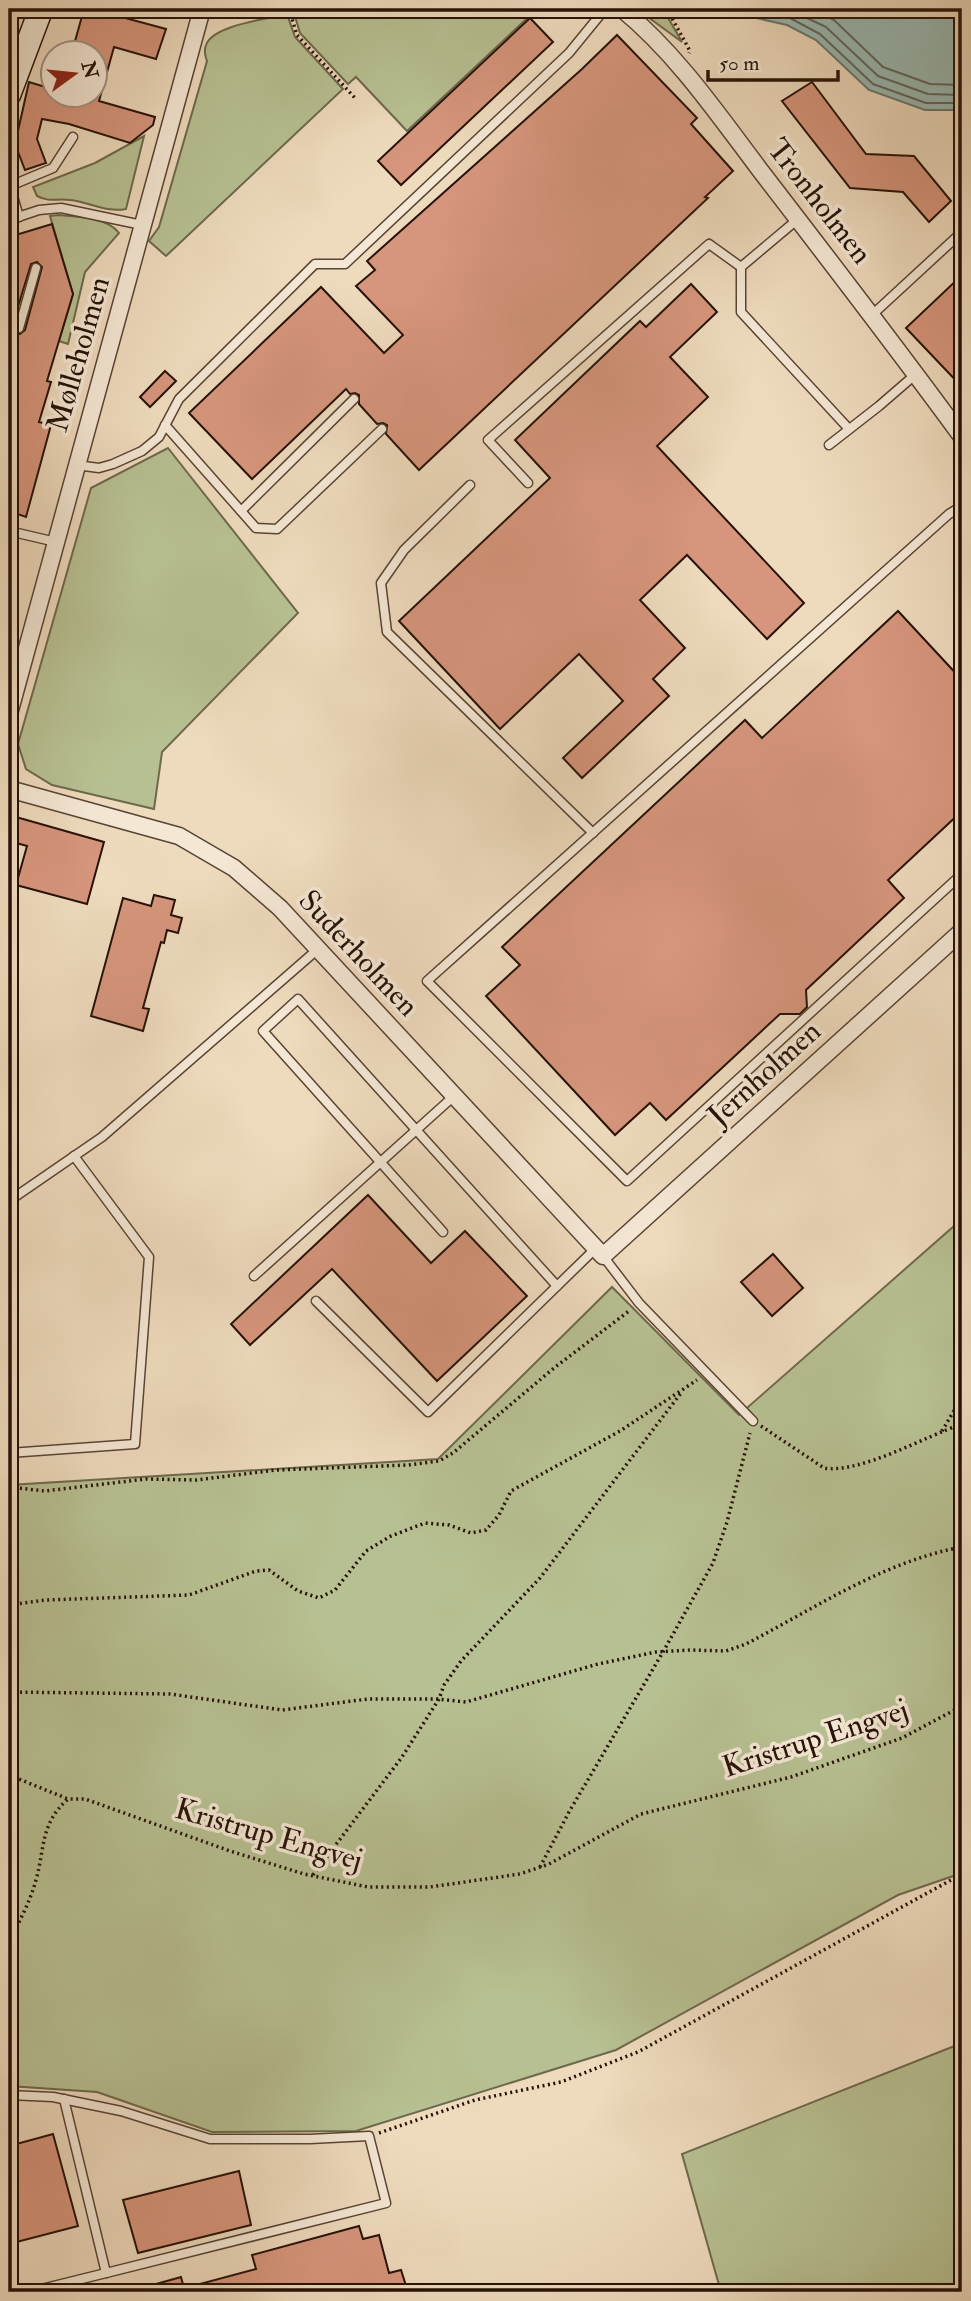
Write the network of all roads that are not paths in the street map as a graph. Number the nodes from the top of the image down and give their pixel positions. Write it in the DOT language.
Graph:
graph roads {
  1 [pos="41,9"];
  2 [pos="202,9"];
  3 [pos="605,9"];
  4 [pos="622,9"];
  5 [pos="33,20"];
  6 [pos="9,94"];
  7 [pos="74,137"];
  8 [pos="19,217"];
  9 [pos="798,219"];
  10 [pos="9,220"];
  11 [pos="142,225"];
  12 [pos="962,232"];
  13 [pos="741,267"];
  14 [pos="36,268"];
  15 [pos="872,315"];
  16 [pos="9,326"];
  17 [pos="916,374"];
  18 [pos="354,399"];
  19 [pos="165,425"];
  20 [pos="382,429"];
  21 [pos="849,429"];
  22 [pos="962,436"];
  23 [pos="829,445"];
  24 [pos="76,465"];
  25 [pos="528,484"];
  26 [pos="470,485"];
  27 [pos="962,506"];
  28 [pos="241,511"];
  29 [pos="9,530"];
  30 [pos="56,542"];
  31 [pos="9,714"];
  32 [pos="9,789"];
  33 [pos="593,833"];
  34 [pos="962,874"];
  35 [pos="962,932"];
  36 [pos="318,949"];
  37 [pos="454,1096"];
  38 [pos="416,1130"];
  39 [pos="74,1156"];
  40 [pos="381,1163"];
  41 [pos="9,1201"];
  42 [pos="443,1232"];
  43 [pos="599,1252"];
  44 [pos="254,1276"];
  45 [pos="557,1286"];
  46 [pos="316,1301"];
  47 [pos="753,1421"];
  48 [pos="9,1453"];
  49 [pos="9,2095"];
  50 [pos="64,2099"];
  51 [pos="106,2273"];
  52 [pos="29,2292"];
  1 -- 5 [label="street"];
  2 -- 11 [label="street, Mølleholmen"];
  3 -- 19 [label="lane"];
  4 -- 9 [label="street, Tronholmen"];
  5 -- 6 [label="street"];
  7 -- 8 [label="lane"];
  8 -- 10 [label="lane"];
  8 -- 11 [label="lane"];
  9 -- 13 [label="lane"];
  9 -- 15 [label="street, Tronholmen"];
  11 -- 24 [label="street, Mølleholmen"];
  12 -- 15 [label="lane"];
  13 -- 21 [label="lane"];
  13 -- 25 [label="lane"];
  14 -- 16 [label="lane"];
  15 -- 17 [label="street, Tronholmen"];
  17 -- 21 [label="lane"];
  17 -- 22 [label="street, Tronholmen"];
  18 -- 28 [label="lane"];
  19 -- 24 [label="lane"];
  19 -- 28 [label="lane"];
  20 -- 28 [label="lane"];
  21 -- 23 [label="lane"];
  24 -- 30 [label="street, Mølleholmen"];
  26 -- 33 [label="lane"];
  27 -- 33 [label="lane"];
  29 -- 30 [label="lane"];
  30 -- 31 [label="street, Mølleholmen"];
  32 -- 36 [label="street, Suderholmen"];
  33 -- 34 [label="lane"];
  35 -- 43 [label="street, Jernholmen"];
  36 -- 37 [label="street, Suderholmen"];
  36 -- 39 [label="lane"];
  37 -- 38 [label="lane"];
  37 -- 43 [label="street, Suderholmen"];
  38 -- 40 [label="lane"];
  38 -- 40 [label="lane"];
  38 -- 45 [label="lane"];
  39 -- 41 [label="lane"];
  39 -- 48 [label="lane"];
  40 -- 42 [label="lane"];
  40 -- 44 [label="lane"];
  43 -- 45 [label="lane"];
  43 -- 47 [label="lane"];
  45 -- 46 [label="lane"];
  49 -- 50 [label="lane"];
  50 -- 51 [label="lane"];
  50 -- 51 [label="lane"];
  51 -- 52 [label="lane"];
}
